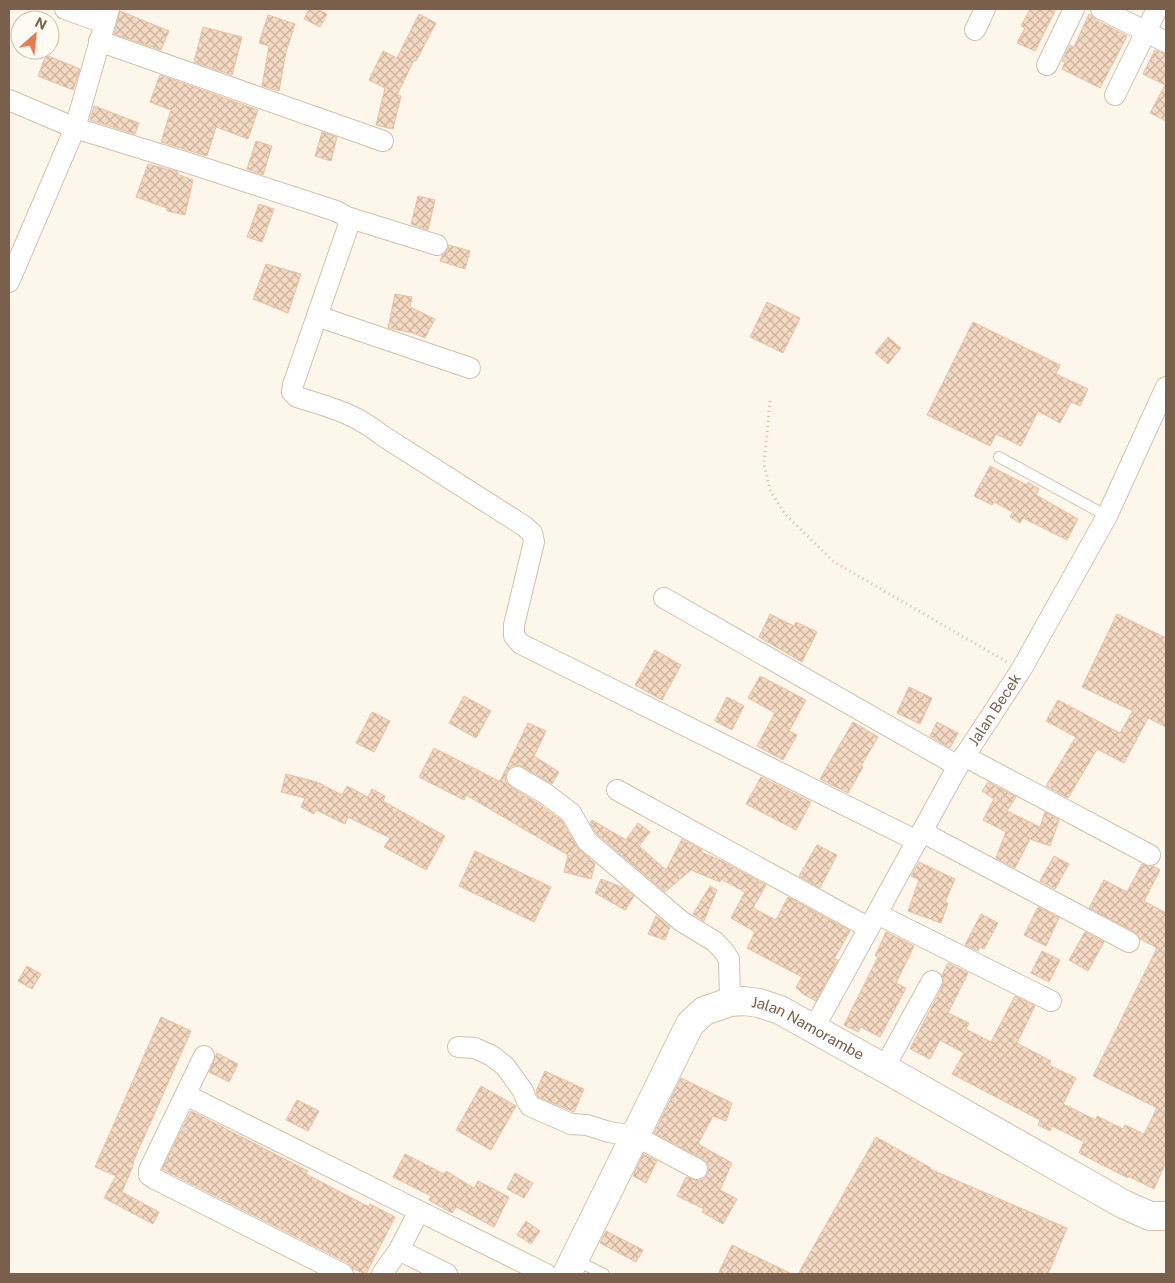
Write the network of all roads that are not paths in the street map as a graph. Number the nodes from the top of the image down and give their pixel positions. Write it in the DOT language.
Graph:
graph roads {
  1 [pos="65,9"];
  2 [pos="985,9"];
  3 [pos="1074,9"];
  4 [pos="1101,9"];
  5 [pos="1157,9"];
  6 [pos="104,24"];
  7 [pos="975,30"];
  8 [pos="1146,32"];
  9 [pos="1166,42"];
  10 [pos="1047,65"];
  11 [pos="1115,95"];
  12 [pos="9,100"];
  13 [pos="75,128"];
  14 [pos="383,141"];
  15 [pos="347,217"];
  16 [pos="437,245"];
  17 [pos="9,282"];
  18 [pos="317,316"];
  19 [pos="470,368"];
  20 [pos="1166,387"];
  21 [pos="999,457"];
  22 [pos="1107,516"];
  23 [pos="664,598"];
  24 [pos="961,761"];
  25 [pos="517,777"];
  26 [pos="617,790"];
  27 [pos="920,836"];
  28 [pos="1150,855"];
  29 [pos="873,921"];
  30 [pos="1129,942"];
  31 [pos="932,981"];
  32 [pos="1051,1001"];
  33 [pos="730,1002"];
  34 [pos="814,1028"];
  35 [pos="458,1047"];
  36 [pos="204,1056"];
  37 [pos="884,1068"];
  38 [pos="186,1095"];
  39 [pos="635,1136"];
  40 [pos="697,1169"];
  41 [pos="419,1211"];
  42 [pos="1166,1216"];
  43 [pos="399,1250"];
  44 [pos="570,1267"];
  45 [pos="343,1274"];
  46 [pos="382,1274"];
  47 [pos="447,1274"];
  48 [pos="546,1274"];
  49 [pos="604,1274"];
  1 -- 6 [label="street"];
  2 -- 7 [label="street"];
  3 -- 10 [label="street"];
  4 -- 8 [label="street"];
  5 -- 8 [label="street"];
  6 -- 13 [label="street"];
  6 -- 14 [label="street"];
  8 -- 9 [label="street"];
  8 -- 11 [label="street"];
  12 -- 13 [label="street"];
  13 -- 15 [label="street"];
  13 -- 17 [label="street"];
  15 -- 16 [label="street"];
  15 -- 18 [label="street"];
  18 -- 19 [label="street"];
  18 -- 27 [label="street"];
  20 -- 22 [label="street, Jalan Becek"];
  21 -- 22 [label="lane"];
  22 -- 24 [label="street, Jalan Becek"];
  23 -- 24 [label="street"];
  24 -- 27 [label="street, Jalan Becek"];
  24 -- 28 [label="street"];
  25 -- 33 [label="street"];
  26 -- 29 [label="street"];
  27 -- 29 [label="street, Jalan Becek"];
  27 -- 30 [label="street"];
  29 -- 32 [label="street"];
  29 -- 34 [label="street, Jalan Becek"];
  31 -- 37 [label="street"];
  33 -- 34 [label="main road, Jalan Namorambe"];
  33 -- 39 [label="main road, Jalan Namorambe"];
  34 -- 37 [label="main road, Jalan Namorambe"];
  35 -- 39 [label="street"];
  36 -- 38 [label="street"];
  37 -- 42 [label="main road, Jalan Namorambe"];
  38 -- 41 [label="street"];
  38 -- 45 [label="street"];
  39 -- 40 [label="street"];
  39 -- 44 [label="main road, Jalan Namorambe"];
  41 -- 43 [label="street"];
  41 -- 48 [label="street"];
  43 -- 46 [label="street"];
  43 -- 47 [label="street"];
  44 -- 49 [label="lane"];
}
